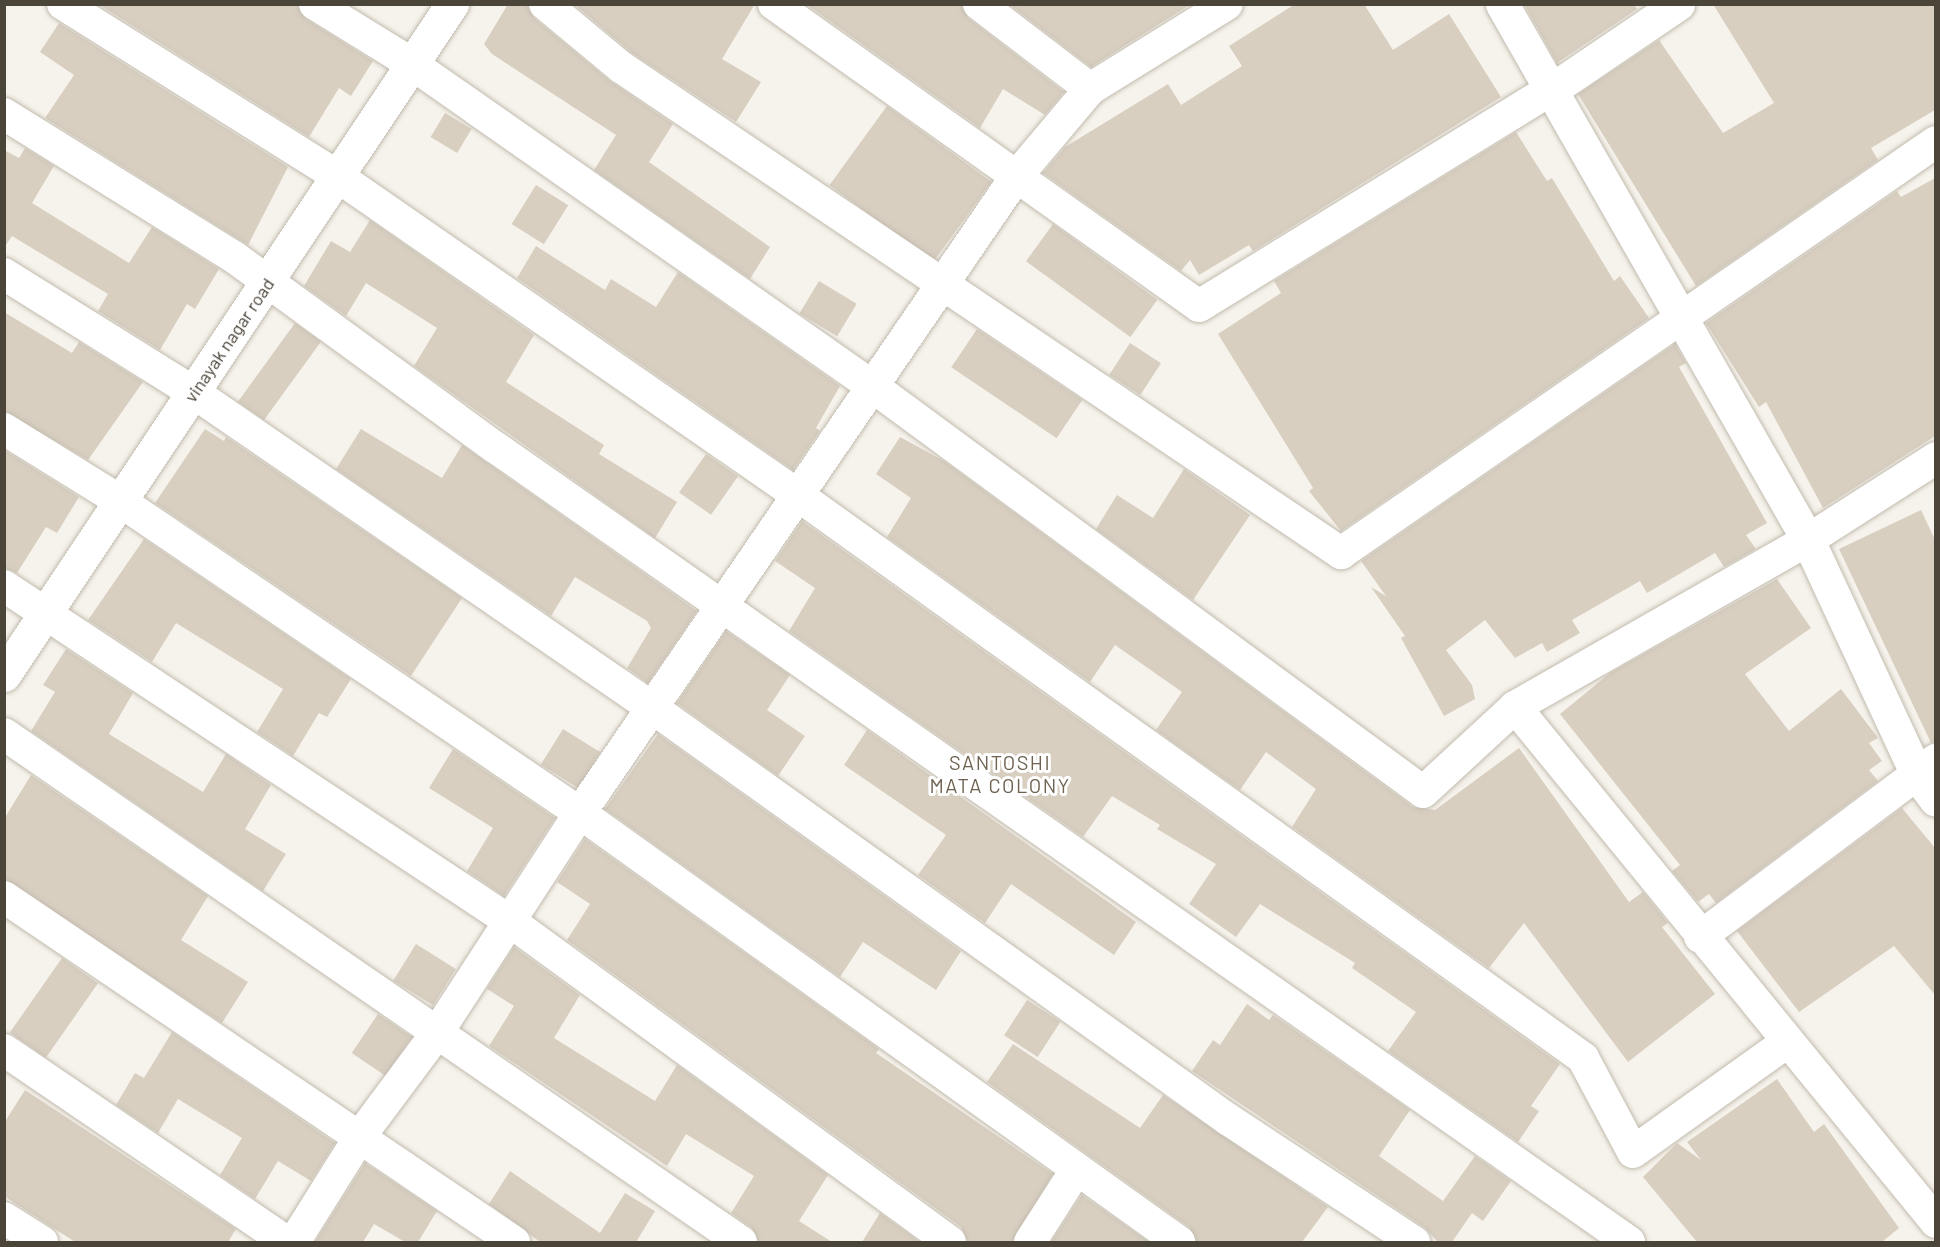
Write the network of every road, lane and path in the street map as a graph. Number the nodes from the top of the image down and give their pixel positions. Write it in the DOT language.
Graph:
graph roads {
  1 [pos="63,4"];
  2 [pos="315,4"];
  3 [pos="452,4"];
  4 [pos="545,4"];
  5 [pos="774,4"];
  6 [pos="979,4"];
  7 [pos="1227,4"];
  8 [pos="1502,4"];
  9 [pos="1678,4"];
  10 [pos="412,64"];
  11 [pos="1554,88"];
  12 [pos="1090,89"];
  13 [pos="4,114"];
  14 [pos="1935,142"];
  15 [pos="1016,177"];
  16 [pos="340,178"];
  17 [pos="4,274"];
  18 [pos="944,282"];
  19 [pos="268,283"];
  20 [pos="1682,318"];
  21 [pos="872,386"];
  22 [pos="193,392"];
  23 [pos="4,429"];
  24 [pos="1935,458"];
  25 [pos="798,496"];
  26 [pos="120,501"];
  27 [pos="1809,540"];
  28 [pos="4,586"];
  29 [pos="725,605"];
  30 [pos="45,612"];
  31 [pos="4,675"];
  32 [pos="1515,707"];
  33 [pos="654,709"];
  34 [pos="4,734"];
  35 [pos="1929,779"];
  36 [pos="580,813"];
  37 [pos="4,897"];
  38 [pos="511,922"];
  39 [pos="1700,937"];
  40 [pos="437,1033"];
  41 [pos="1786,1043"];
  42 [pos="4,1050"];
  43 [pos="361,1135"];
  44 [pos="1076,1172"];
  45 [pos="4,1218"];
  46 [pos="1935,1222"];
  47 [pos="1935,1236"];
  48 [pos="42,1242"];
  49 [pos="286,1242"];
  50 [pos="294,1242"];
  51 [pos="514,1242"];
  52 [pos="741,1242"];
  53 [pos="950,1242"];
  54 [pos="1030,1242"];
  55 [pos="1179,1242"];
  56 [pos="1414,1242"];
  57 [pos="1629,1242"];
  58 [pos="1928,1242"];
  1 -- 16 [label="street"];
  2 -- 10 [label="street"];
  3 -- 10 [label="street, vinayak nagar road"];
  4 -- 18 [label="street"];
  5 -- 15 [label="street"];
  6 -- 12 [label="street"];
  7 -- 12 [label="street"];
  8 -- 11 [label="street"];
  9 -- 11 [label="street"];
  10 -- 16 [label="street, vinayak nagar road"];
  10 -- 21 [label="street"];
  11 -- 15 [label="street"];
  11 -- 20 [label="street"];
  12 -- 15 [label="street"];
  13 -- 19 [label="street"];
  14 -- 20 [label="street"];
  15 -- 18 [label="street"];
  16 -- 19 [label="street, vinayak nagar road"];
  16 -- 25 [label="street"];
  17 -- 22 [label="street"];
  18 -- 20 [label="street"];
  18 -- 21 [label="street"];
  19 -- 22 [label="street, vinayak nagar road"];
  19 -- 29 [label="street"];
  20 -- 27 [label="street"];
  21 -- 25 [label="street"];
  21 -- 32 [label="street"];
  22 -- 26 [label="street, vinayak nagar road"];
  22 -- 33 [label="street"];
  23 -- 26 [label="street"];
  24 -- 27 [label="street"];
  25 -- 29 [label="street"];
  25 -- 41 [label="street"];
  26 -- 30 [label="street, vinayak nagar road"];
  26 -- 36 [label="street"];
  27 -- 32 [label="street"];
  27 -- 35 [label="street"];
  28 -- 30 [label="street"];
  29 -- 33 [label="street"];
  29 -- 57 [label="street"];
  30 -- 31 [label="street, vinayak nagar road"];
  30 -- 38 [label="street"];
  32 -- 39 [label="street"];
  33 -- 36 [label="street"];
  33 -- 56 [label="street"];
  34 -- 40 [label="street"];
  35 -- 39 [label="street"];
  36 -- 38 [label="street"];
  36 -- 44 [label="street"];
  37 -- 43 [label="street"];
  38 -- 40 [label="street"];
  38 -- 53 [label="street"];
  39 -- 41 [label="street"];
  40 -- 43 [label="street"];
  40 -- 52 [label="street"];
  41 -- 46 [label="street"];
  42 -- 49 [label="street"];
  43 -- 50 [label="street"];
  43 -- 51 [label="street"];
  44 -- 54 [label="street"];
  44 -- 55 [label="street"];
  45 -- 48 [label="street"];
  47 -- 58 [label="street"];
}
